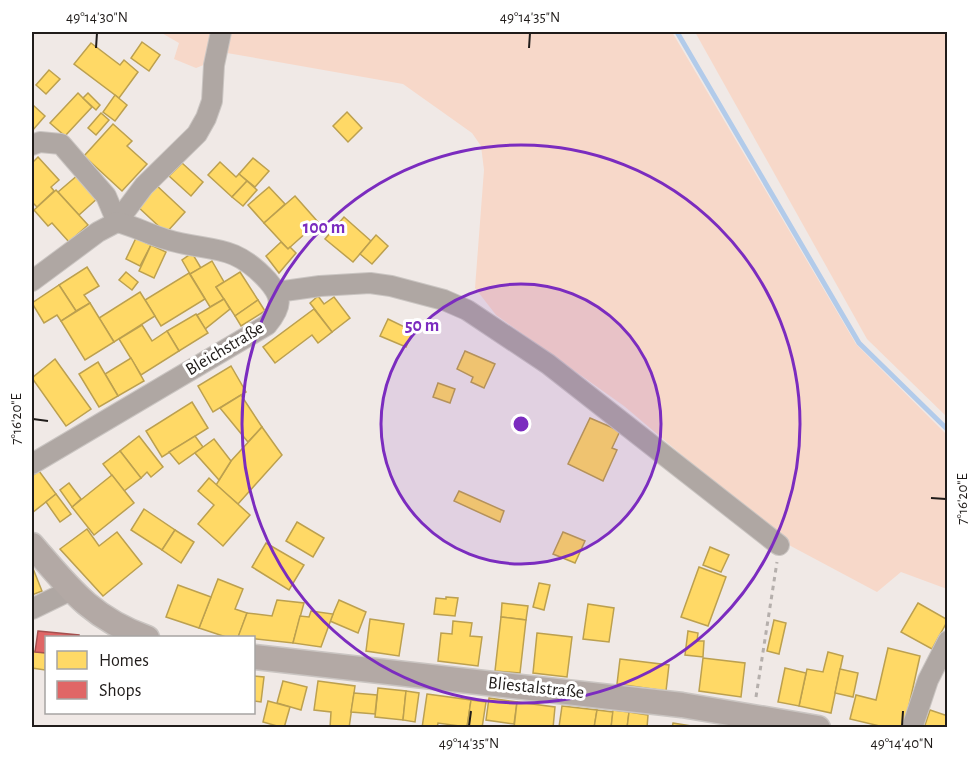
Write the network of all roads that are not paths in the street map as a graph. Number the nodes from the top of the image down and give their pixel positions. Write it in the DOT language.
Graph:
graph roads {
  1 [pos="221,32"];
  2 [pos="32,146"];
  3 [pos="117,222"];
  4 [pos="32,281"];
  5 [pos="277,292"];
  6 [pos="32,464"];
  7 [pos="32,544"];
  8 [pos="779,545"];
  9 [pos="71,590"];
  10 [pos="32,609"];
  11 [pos="143,636"];
  12 [pos="948,640"];
  13 [pos="255,657"];
  14 [pos="818,728"];
  15 [pos="912,728"];
  1 -- 3 [label="street"];
  2 -- 3 [label="street"];
  3 -- 4 [label="street"];
  3 -- 5 [label="street"];
  5 -- 6 [label="street, Bleichstraße"];
  5 -- 8 [label="street"];
  7 -- 9 [label="main road"];
  9 -- 10 [label="street"];
  9 -- 11 [label="main road"];
  12 -- 15 [label="street"];
  13 -- 14 [label="main road, Bliestalstraße"];
}
